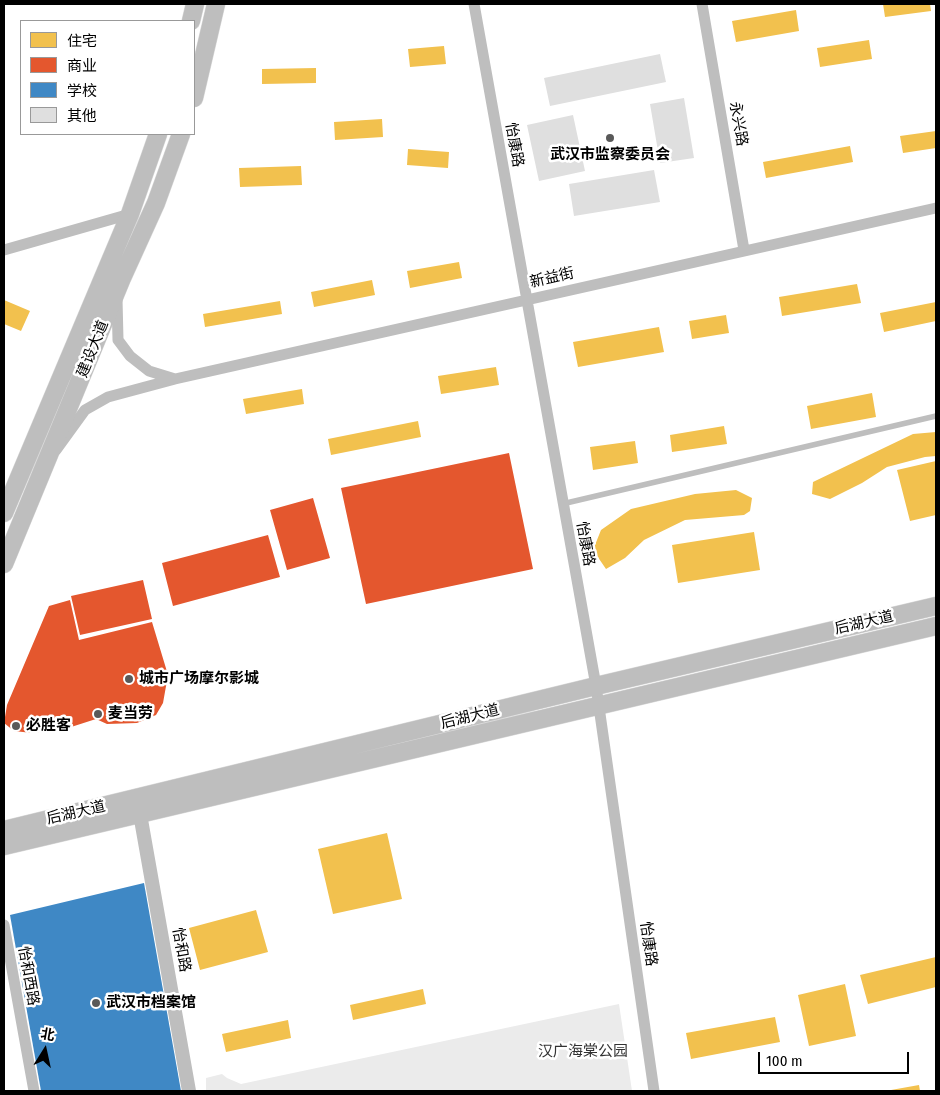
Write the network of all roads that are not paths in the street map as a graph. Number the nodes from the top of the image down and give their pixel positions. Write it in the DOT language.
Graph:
graph roads {
  1 [pos="194,4"];
  2 [pos="216,4"];
  3 [pos="474,4"];
  4 [pos="702,4"];
  5 [pos="191,20"];
  6 [pos="195,94"];
  7 [pos="158,135"];
  8 [pos="181,135"];
  9 [pos="936,208"];
  10 [pos="130,214"];
  11 [pos="4,250"];
  12 [pos="744,250"];
  13 [pos="122,278"];
  14 [pos="526,299"];
  15 [pos="175,378"];
  16 [pos="936,416"];
  17 [pos="44,468"];
  18 [pos="562,504"];
  19 [pos="4,513"];
  20 [pos="4,564"];
  21 [pos="936,606"];
  22 [pos="936,626"];
  23 [pos="596,686"];
  24 [pos="599,706"];
  25 [pos="140,814"];
  26 [pos="4,830"];
  27 [pos="4,846"];
  28 [pos="4,924"];
  29 [pos="34,1091"];
  30 [pos="190,1091"];
  31 [pos="654,1091"];
  1 -- 5 [label="main road"];
  2 -- 6 [label="main road"];
  3 -- 14 [label="street, 怡康路"];
  4 -- 12 [label="street, 永兴路"];
  7 -- 10 [label="main road, 建设大道"];
  8 -- 13 [label="main road, 建设大道"];
  9 -- 12 [label="street, 新益街"];
  10 -- 11 [label="street"];
  10 -- 19 [label="main road, 建设大道"];
  12 -- 14 [label="street, 新益街"];
  13 -- 15 [label="street"];
  13 -- 17 [label="main road, 建设大道"];
  14 -- 15 [label="street, 新益街"];
  14 -- 18 [label="street, 怡康路"];
  15 -- 17 [label="street, 新益街"];
  16 -- 18 [label="lane"];
  17 -- 20 [label="main road, 建设大道"];
  18 -- 23 [label="street, 怡康路"];
  21 -- 23 [label="main road, 后湖大道"];
  22 -- 24 [label="main road, 后湖大道"];
  23 -- 24 [label="street, 怡康路"];
  23 -- 26 [label="main road, 后湖大道"];
  24 -- 25 [label="main road, 后湖大道"];
  24 -- 31 [label="street, 怡康路"];
  25 -- 27 [label="main road, 后湖大道"];
  25 -- 30 [label="street, 怡和路"];
  28 -- 29 [label="street, 怡和西路"];
}
